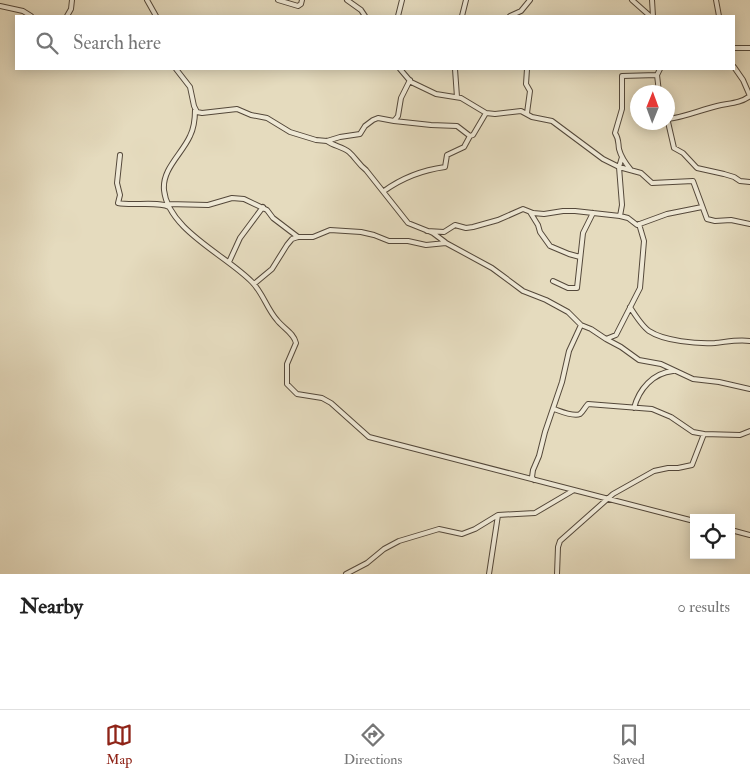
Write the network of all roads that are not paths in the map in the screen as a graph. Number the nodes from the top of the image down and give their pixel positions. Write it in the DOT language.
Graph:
graph roads {
  1 [pos="72,0"];
  2 [pos="147,0"];
  3 [pos="278,0"];
  4 [pos="302,0"];
  5 [pos="347,0"];
  6 [pos="402,0"];
  7 [pos="466,0"];
  8 [pos="530,0"];
  9 [pos="632,0"];
  10 [pos="652,0"];
  11 [pos="716,0"];
  12 [pos="352,1"];
  13 [pos="0,6"];
  14 [pos="519,14"];
  15 [pos="30,15"];
  16 [pos="68,15"];
  17 [pos="155,15"];
  18 [pos="364,15"];
  19 [pos="398,15"];
  20 [pos="462,15"];
  21 [pos="651,15"];
  22 [pos="652,15"];
  23 [pos="719,15"];
  24 [pos="735,48"];
  25 [pos="750,48"];
  26 [pos="735,68"];
  27 [pos="177,70"];
  28 [pos="401,70"];
  29 [pos="455,70"];
  30 [pos="527,70"];
  31 [pos="660,70"];
  32 [pos="657,76"];
  33 [pos="410,80"];
  34 [pos="658,85"];
  35 [pos="750,96"];
  36 [pos="456,97"];
  37 [pos="195,110"];
  38 [pos="486,113"];
  39 [pos="527,113"];
  40 [pos="675,119"];
  41 [pos="394,121"];
  42 [pos="670,130"];
  43 [pos="470,136"];
  44 [pos="327,141"];
  45 [pos="120,155"];
  46 [pos="622,156"];
  47 [pos="619,167"];
  48 [pos="632,171"];
  49 [pos="750,182"];
  50 [pos="384,192"];
  51 [pos="168,206"];
  52 [pos="702,207"];
  53 [pos="263,208"];
  54 [pos="530,212"];
  55 [pos="593,213"];
  56 [pos="620,216"];
  57 [pos="639,224"];
  58 [pos="750,224"];
  59 [pos="427,231"];
  60 [pos="298,237"];
  61 [pos="446,243"];
  62 [pos="580,257"];
  63 [pos="229,262"];
  64 [pos="553,281"];
  65 [pos="254,284"];
  66 [pos="630,306"];
  67 [pos="581,325"];
  68 [pos="606,340"];
  69 [pos="750,340"];
  70 [pos="674,371"];
  71 [pos="750,389"];
  72 [pos="634,408"];
  73 [pos="554,410"];
  74 [pos="750,431"];
  75 [pos="704,434"];
  76 [pos="534,480"];
  77 [pos="574,490"];
  78 [pos="606,498"];
  79 [pos="498,515"];
  80 [pos="690,520"];
  81 [pos="735,531"];
  82 [pos="750,535"];
  83 [pos="346,574"];
  84 [pos="489,574"];
  85 [pos="557,574"];
  1 -- 16 [label="street"];
  2 -- 17 [label="street"];
  3 -- 4 [label="street"];
  5 -- 12 [label="street"];
  6 -- 19 [label="street"];
  7 -- 20 [label="street"];
  8 -- 14 [label="street"];
  9 -- 21 [label="street"];
  10 -- 22 [label="street"];
  11 -- 23 [label="street"];
  12 -- 18 [label="street"];
  13 -- 15 [label="street"];
  24 -- 25 [label="street"];
  26 -- 35 [label="street"];
  27 -- 37 [label="street"];
  28 -- 33 [label="street"];
  29 -- 36 [label="street"];
  30 -- 39 [label="street"];
  31 -- 32 [label="street"];
  32 -- 34 [label="street"];
  32 -- 46 [label="street"];
  33 -- 36 [label="street"];
  33 -- 41 [label="street"];
  35 -- 40 [label="street"];
  36 -- 38 [label="street"];
  37 -- 44 [label="street"];
  37 -- 51 [label="street"];
  38 -- 39 [label="street"];
  38 -- 43 [label="street"];
  39 -- 47 [label="street"];
  41 -- 43 [label="street"];
  41 -- 44 [label="street"];
  42 -- 49 [label="street"];
  43 -- 50 [label="street"];
  44 -- 50 [label="street"];
  45 -- 51 [label="street"];
  46 -- 47 [label="street"];
  46 -- 48 [label="street"];
  47 -- 48 [label="street"];
  47 -- 56 [label="street"];
  48 -- 52 [label="street"];
  50 -- 59 [label="street"];
  51 -- 53 [label="street"];
  51 -- 63 [label="street"];
  52 -- 57 [label="street"];
  52 -- 58 [label="street"];
  53 -- 60 [label="street"];
  53 -- 63 [label="street"];
  54 -- 55 [label="street"];
  54 -- 59 [label="street"];
  54 -- 62 [label="street"];
  55 -- 56 [label="street"];
  55 -- 62 [label="street"];
  56 -- 57 [label="street"];
  57 -- 66 [label="street"];
  59 -- 61 [label="street"];
  60 -- 61 [label="street"];
  60 -- 65 [label="street"];
  61 -- 67 [label="street"];
  62 -- 64 [label="street"];
  63 -- 65 [label="street"];
  65 -- 76 [label="street"];
  66 -- 68 [label="street"];
  66 -- 69 [label="street"];
  67 -- 68 [label="street"];
  67 -- 73 [label="street"];
  68 -- 70 [label="street"];
  70 -- 71 [label="street"];
  70 -- 72 [label="street"];
  72 -- 73 [label="street"];
  72 -- 75 [label="street"];
  73 -- 76 [label="street"];
  74 -- 75 [label="street"];
  75 -- 78 [label="street"];
  76 -- 77 [label="street"];
  77 -- 78 [label="street"];
  77 -- 79 [label="street"];
  78 -- 80 [label="street"];
  78 -- 85 [label="street"];
  79 -- 83 [label="street"];
  79 -- 84 [label="street"];
  81 -- 82 [label="street"];
}
